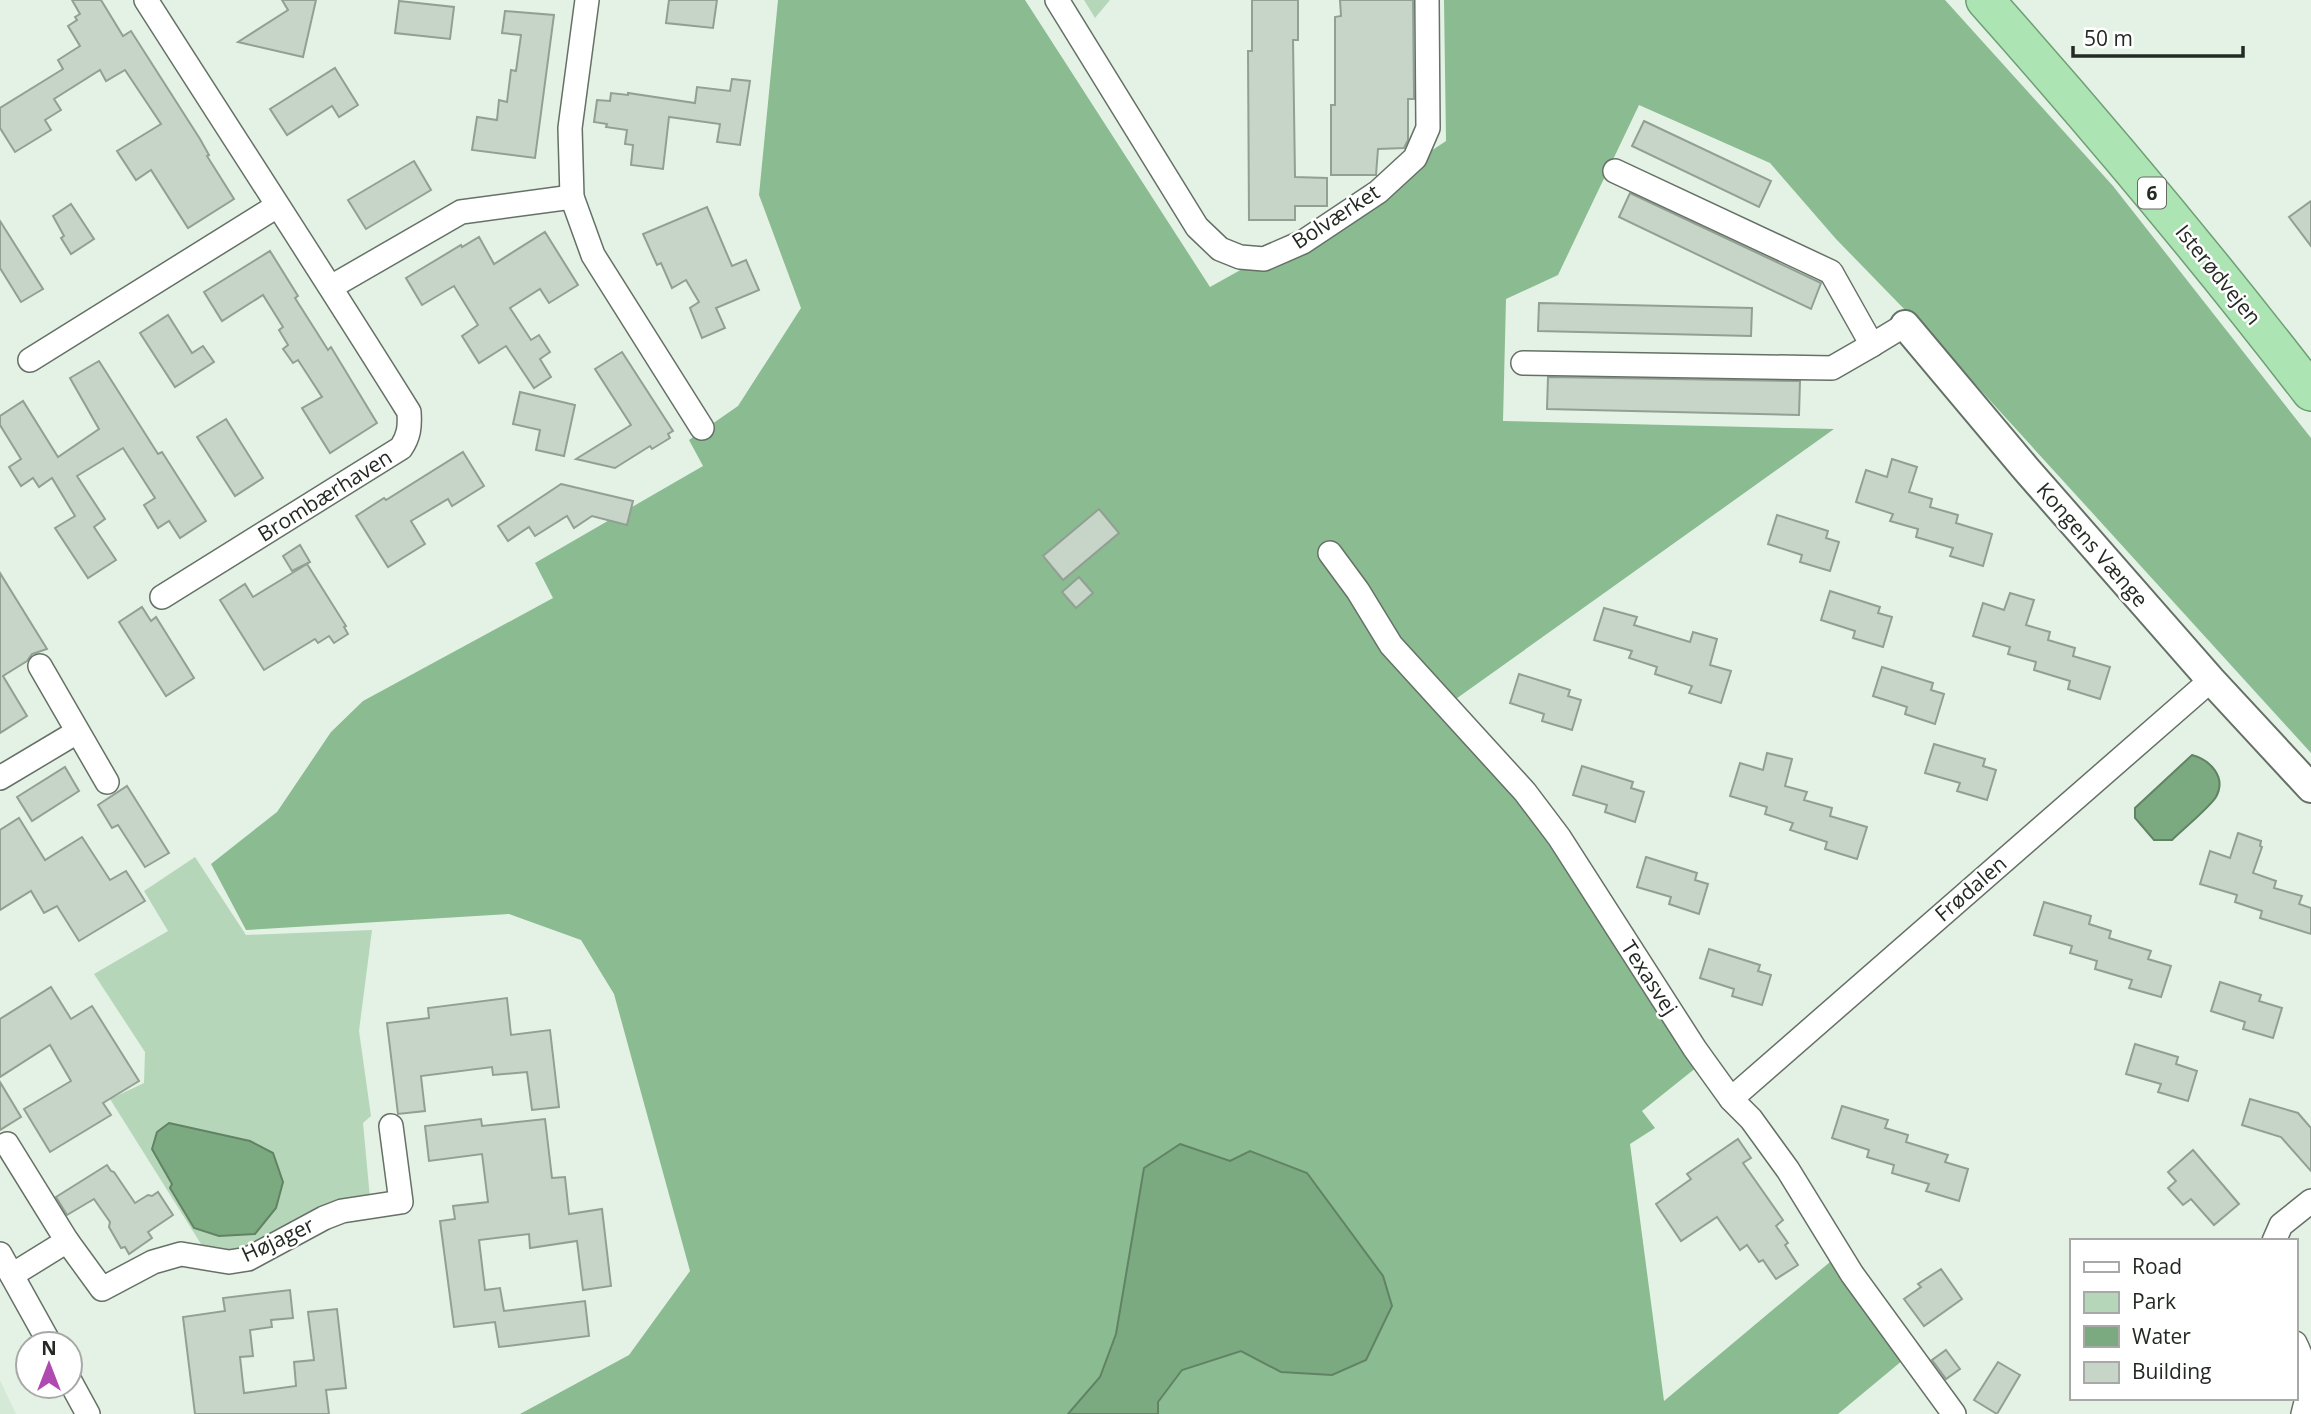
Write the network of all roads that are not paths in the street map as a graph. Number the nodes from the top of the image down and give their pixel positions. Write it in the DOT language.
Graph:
graph roads {
  1 [pos="146,0"];
  2 [pos="587,0"];
  3 [pos="1057,0"];
  4 [pos="1427,0"];
  5 [pos="1985,0"];
  6 [pos="1615,171"];
  7 [pos="572,197"];
  8 [pos="277,206"];
  9 [pos="331,286"];
  10 [pos="1905,325"];
  11 [pos="1871,345"];
  12 [pos="30,360"];
  13 [pos="1523,363"];
  14 [pos="2311,392"];
  15 [pos="702,428"];
  16 [pos="1330,554"];
  17 [pos="162,597"];
  18 [pos="40,666"];
  19 [pos="2211,680"];
  20 [pos="77,732"];
  21 [pos="0,778"];
  22 [pos="107,782"];
  23 [pos="2311,788"];
  24 [pos="1731,1099"];
  25 [pos="391,1126"];
  26 [pos="7,1144"];
  27 [pos="2311,1201"];
  28 [pos="2275,1239"];
  29 [pos="67,1241"];
  30 [pos="0,1254"];
  31 [pos="12,1275"];
  32 [pos="42,1330"];
  33 [pos="2297,1347"];
  34 [pos="1954,1414"];
  35 [pos="2303,1414"];
  1 -- 8 [label="street, Brombærhaven"];
  2 -- 7 [label="street"];
  3 -- 4 [label="street, Bolværket"];
  5 -- 14 [label="highway, Isterødvejen / 6"];
  6 -- 11 [label="street"];
  7 -- 9 [label="street"];
  7 -- 15 [label="street"];
  8 -- 9 [label="street, Brombærhaven"];
  8 -- 12 [label="street"];
  9 -- 17 [label="street, Brombærhaven"];
  10 -- 11 [label="street, Kongens Vænge"];
  10 -- 19 [label="street, Kongens Vænge"];
  11 -- 13 [label="street, Kongens Vænge"];
  16 -- 24 [label="street, Texasvej"];
  18 -- 20 [label="street"];
  19 -- 23 [label="street, Kongens Vænge"];
  19 -- 24 [label="street, Frødalen"];
  20 -- 21 [label="street"];
  20 -- 22 [label="street"];
  24 -- 34 [label="street, Texasvej"];
  25 -- 29 [label="street, Højager"];
  26 -- 29 [label="street, Højager"];
  27 -- 28 [label="street"];
  29 -- 31 [label="street"];
  30 -- 31 [label="street"];
  31 -- 32 [label="street"];
  33 -- 35 [label="street"];
}
